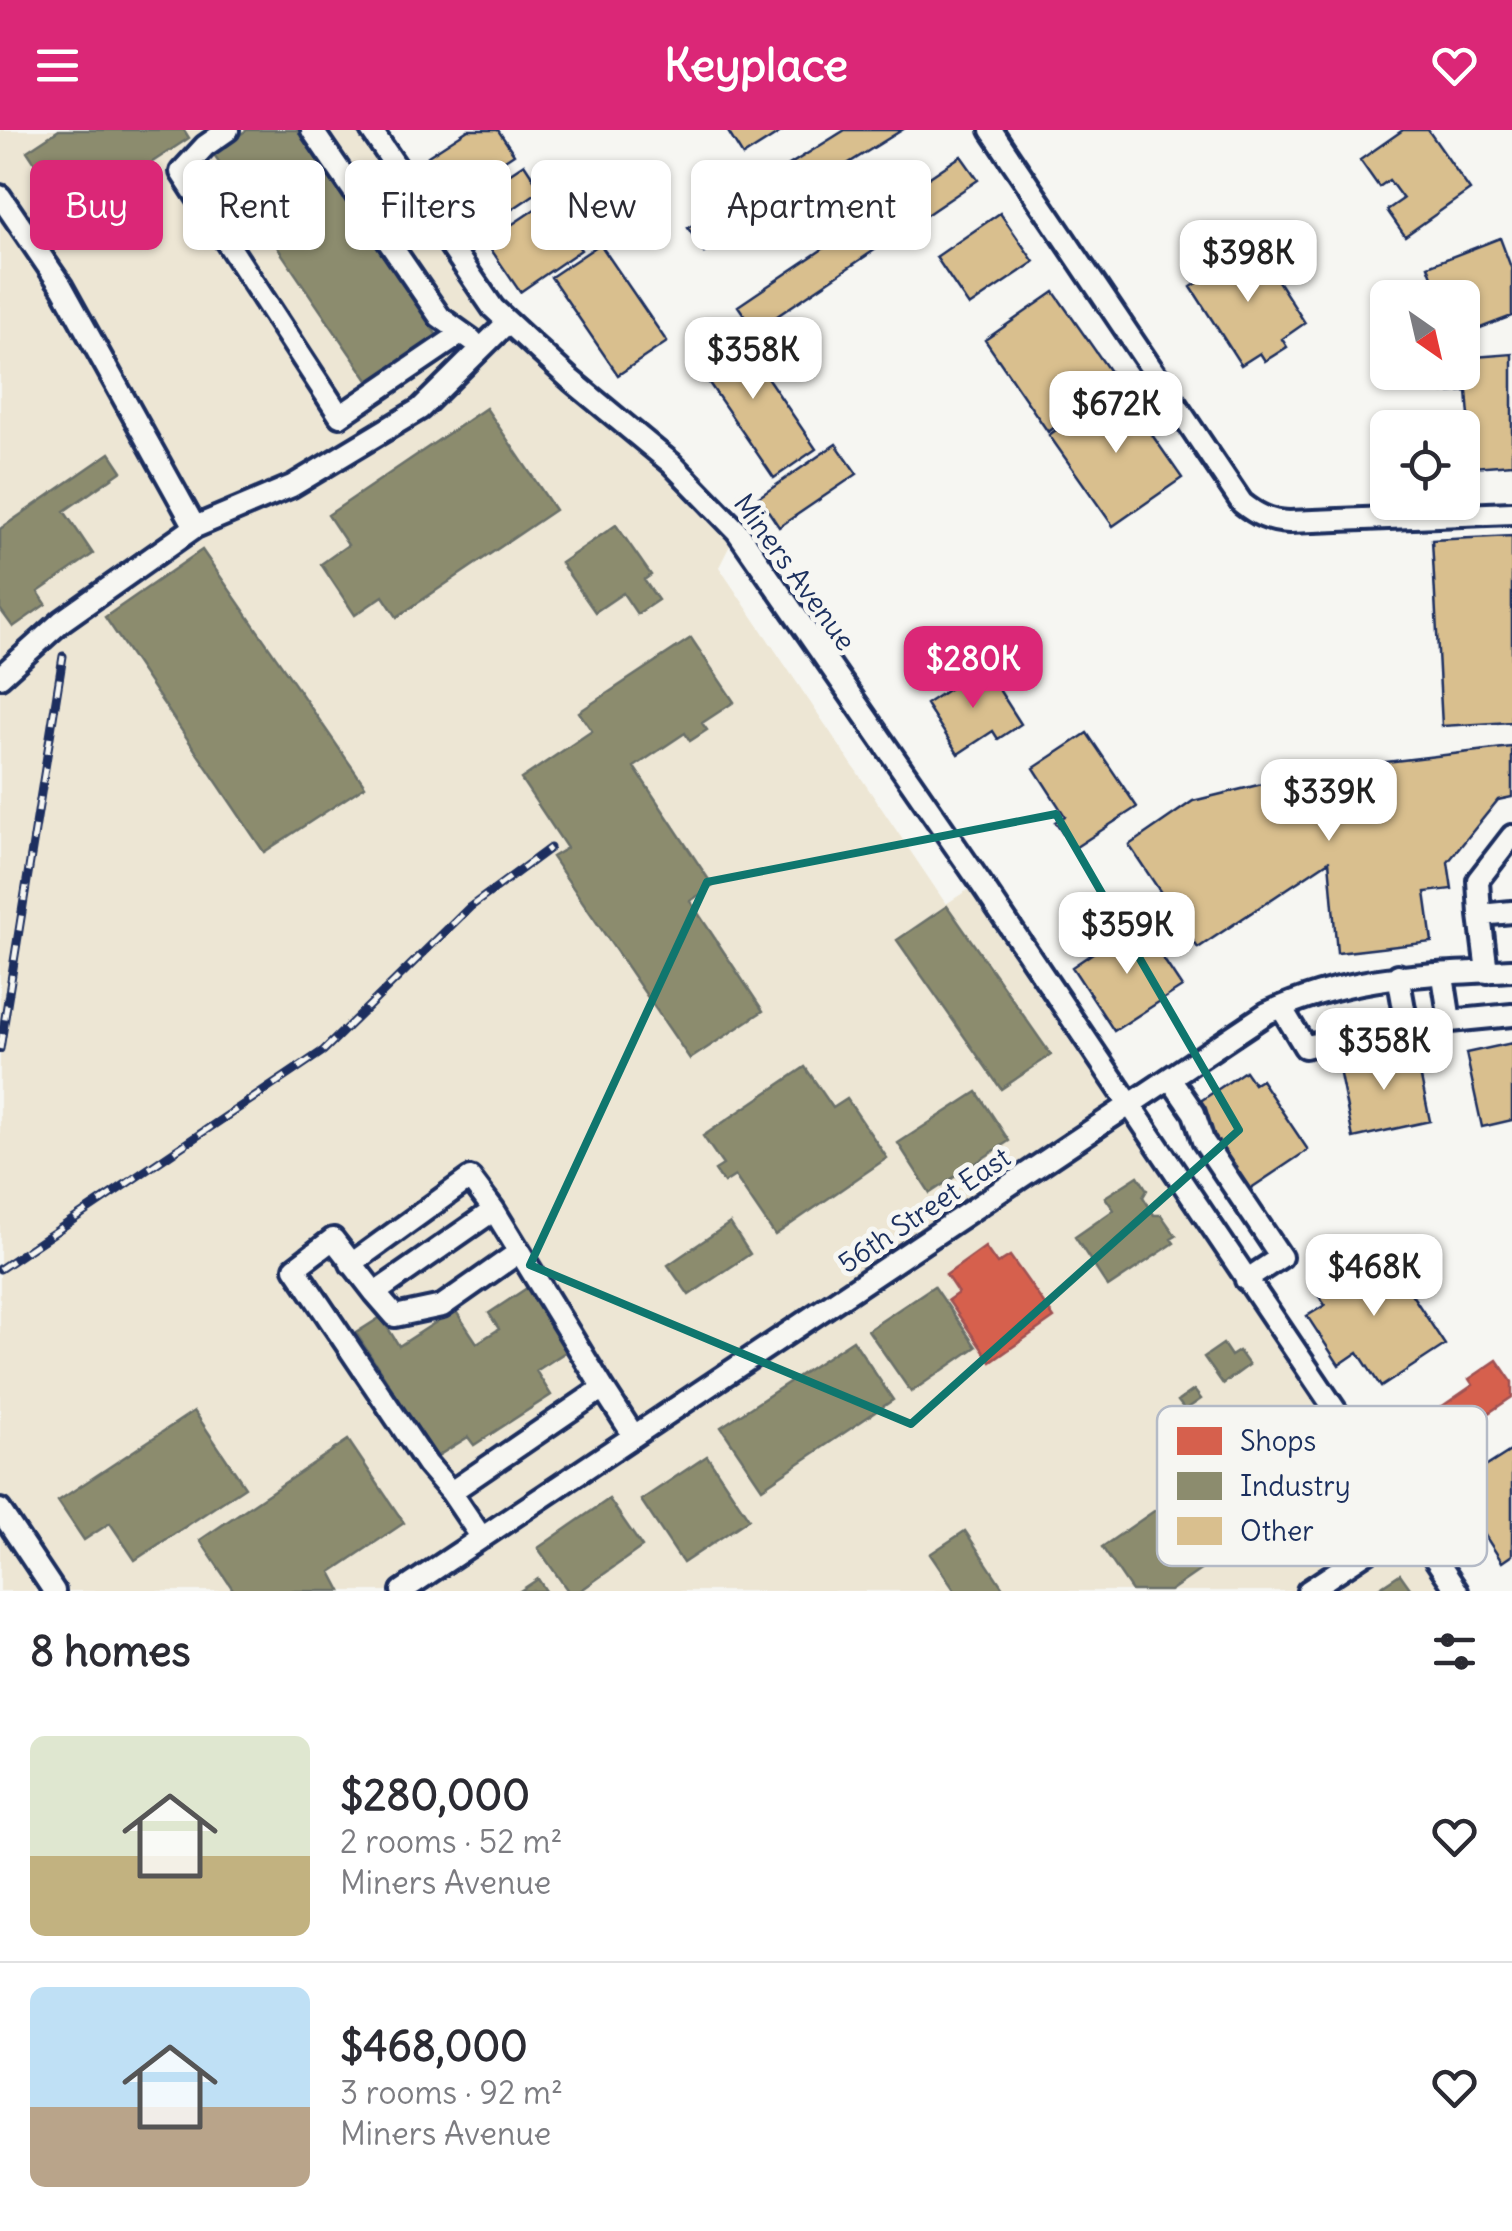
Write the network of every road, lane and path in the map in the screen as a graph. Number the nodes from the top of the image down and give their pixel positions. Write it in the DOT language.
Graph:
graph roads {
  1 [pos="228,130"];
  2 [pos="312,130"];
  3 [pos="371,130"];
  4 [pos="991,130"];
  5 [pos="392,160"];
  6 [pos="345,178"];
  7 [pos="0,196"];
  8 [pos="394,250"];
  9 [pos="454,250"];
  10 [pos="508,322"];
  11 [pos="462,334"];
  12 [pos="482,347"];
  13 [pos="1512,513"];
  14 [pos="195,527"];
  15 [pos="0,678"];
  16 [pos="1512,836"];
  17 [pos="1512,912"];
  18 [pos="1480,914"];
  19 [pos="1512,970"];
  20 [pos="1486,972"];
  21 [pos="1398,976"];
  22 [pos="1443,976"];
  23 [pos="1281,1007"];
  24 [pos="1512,1015"];
  25 [pos="1170,1078"];
  26 [pos="1128,1107"];
  27 [pos="494,1210"];
  28 [pos="520,1252"];
  29 [pos="351,1264"];
  30 [pos="1246,1280"];
  31 [pos="375,1292"];
  32 [pos="603,1388"];
  33 [pos="1331,1406"];
  34 [pos="634,1436"];
  35 [pos="450,1492"];
  36 [pos="0,1510"];
  37 [pos="482,1538"];
  38 [pos="1345,1566"];
  39 [pos="1440,1566"];
  40 [pos="54,1591"];
  41 [pos="402,1591"];
  42 [pos="1308,1591"];
  43 [pos="1457,1591"];
  1 -- 11 [label="street"];
  2 -- 6 [label="street"];
  3 -- 5 [label="street, Miners Avenue"];
  4 -- 13 [label="street"];
  7 -- 14 [label="street"];
  8 -- 11 [label="street"];
  9 -- 10 [label="street, Miners Avenue"];
  10 -- 12 [label="street"];
  10 -- 26 [label="street, Miners Avenue"];
  11 -- 12 [label="street"];
  12 -- 14 [label="street"];
  14 -- 15 [label="street"];
  16 -- 18 [label="street"];
  17 -- 18 [label="street"];
  18 -- 20 [label="street"];
  19 -- 20 [label="street, 56th Street East"];
  20 -- 22 [label="street, 56th Street East"];
  21 -- 22 [label="street, 56th Street East"];
  21 -- 23 [label="street, 56th Street East"];
  21 -- 23 [label="street"];
  22 -- 24 [label="street"];
  23 -- 25 [label="street, 56th Street East"];
  25 -- 26 [label="street, 56th Street East"];
  25 -- 30 [label="street"];
  26 -- 30 [label="street, Miners Avenue"];
  26 -- 34 [label="street, 56th Street East"];
  27 -- 28 [label="street"];
  27 -- 29 [label="street"];
  27 -- 31 [label="street"];
  28 -- 31 [label="street"];
  28 -- 32 [label="street"];
  29 -- 31 [label="street"];
  29 -- 35 [label="street"];
  30 -- 33 [label="street, Miners Avenue"];
  32 -- 34 [label="street"];
  32 -- 35 [label="street"];
  34 -- 37 [label="street, 56th Street East"];
  35 -- 37 [label="street"];
  36 -- 40 [label="street"];
  37 -- 41 [label="street, 56th Street East"];
  38 -- 42 [label="street"];
  39 -- 43 [label="street, Miners Avenue"];
}
